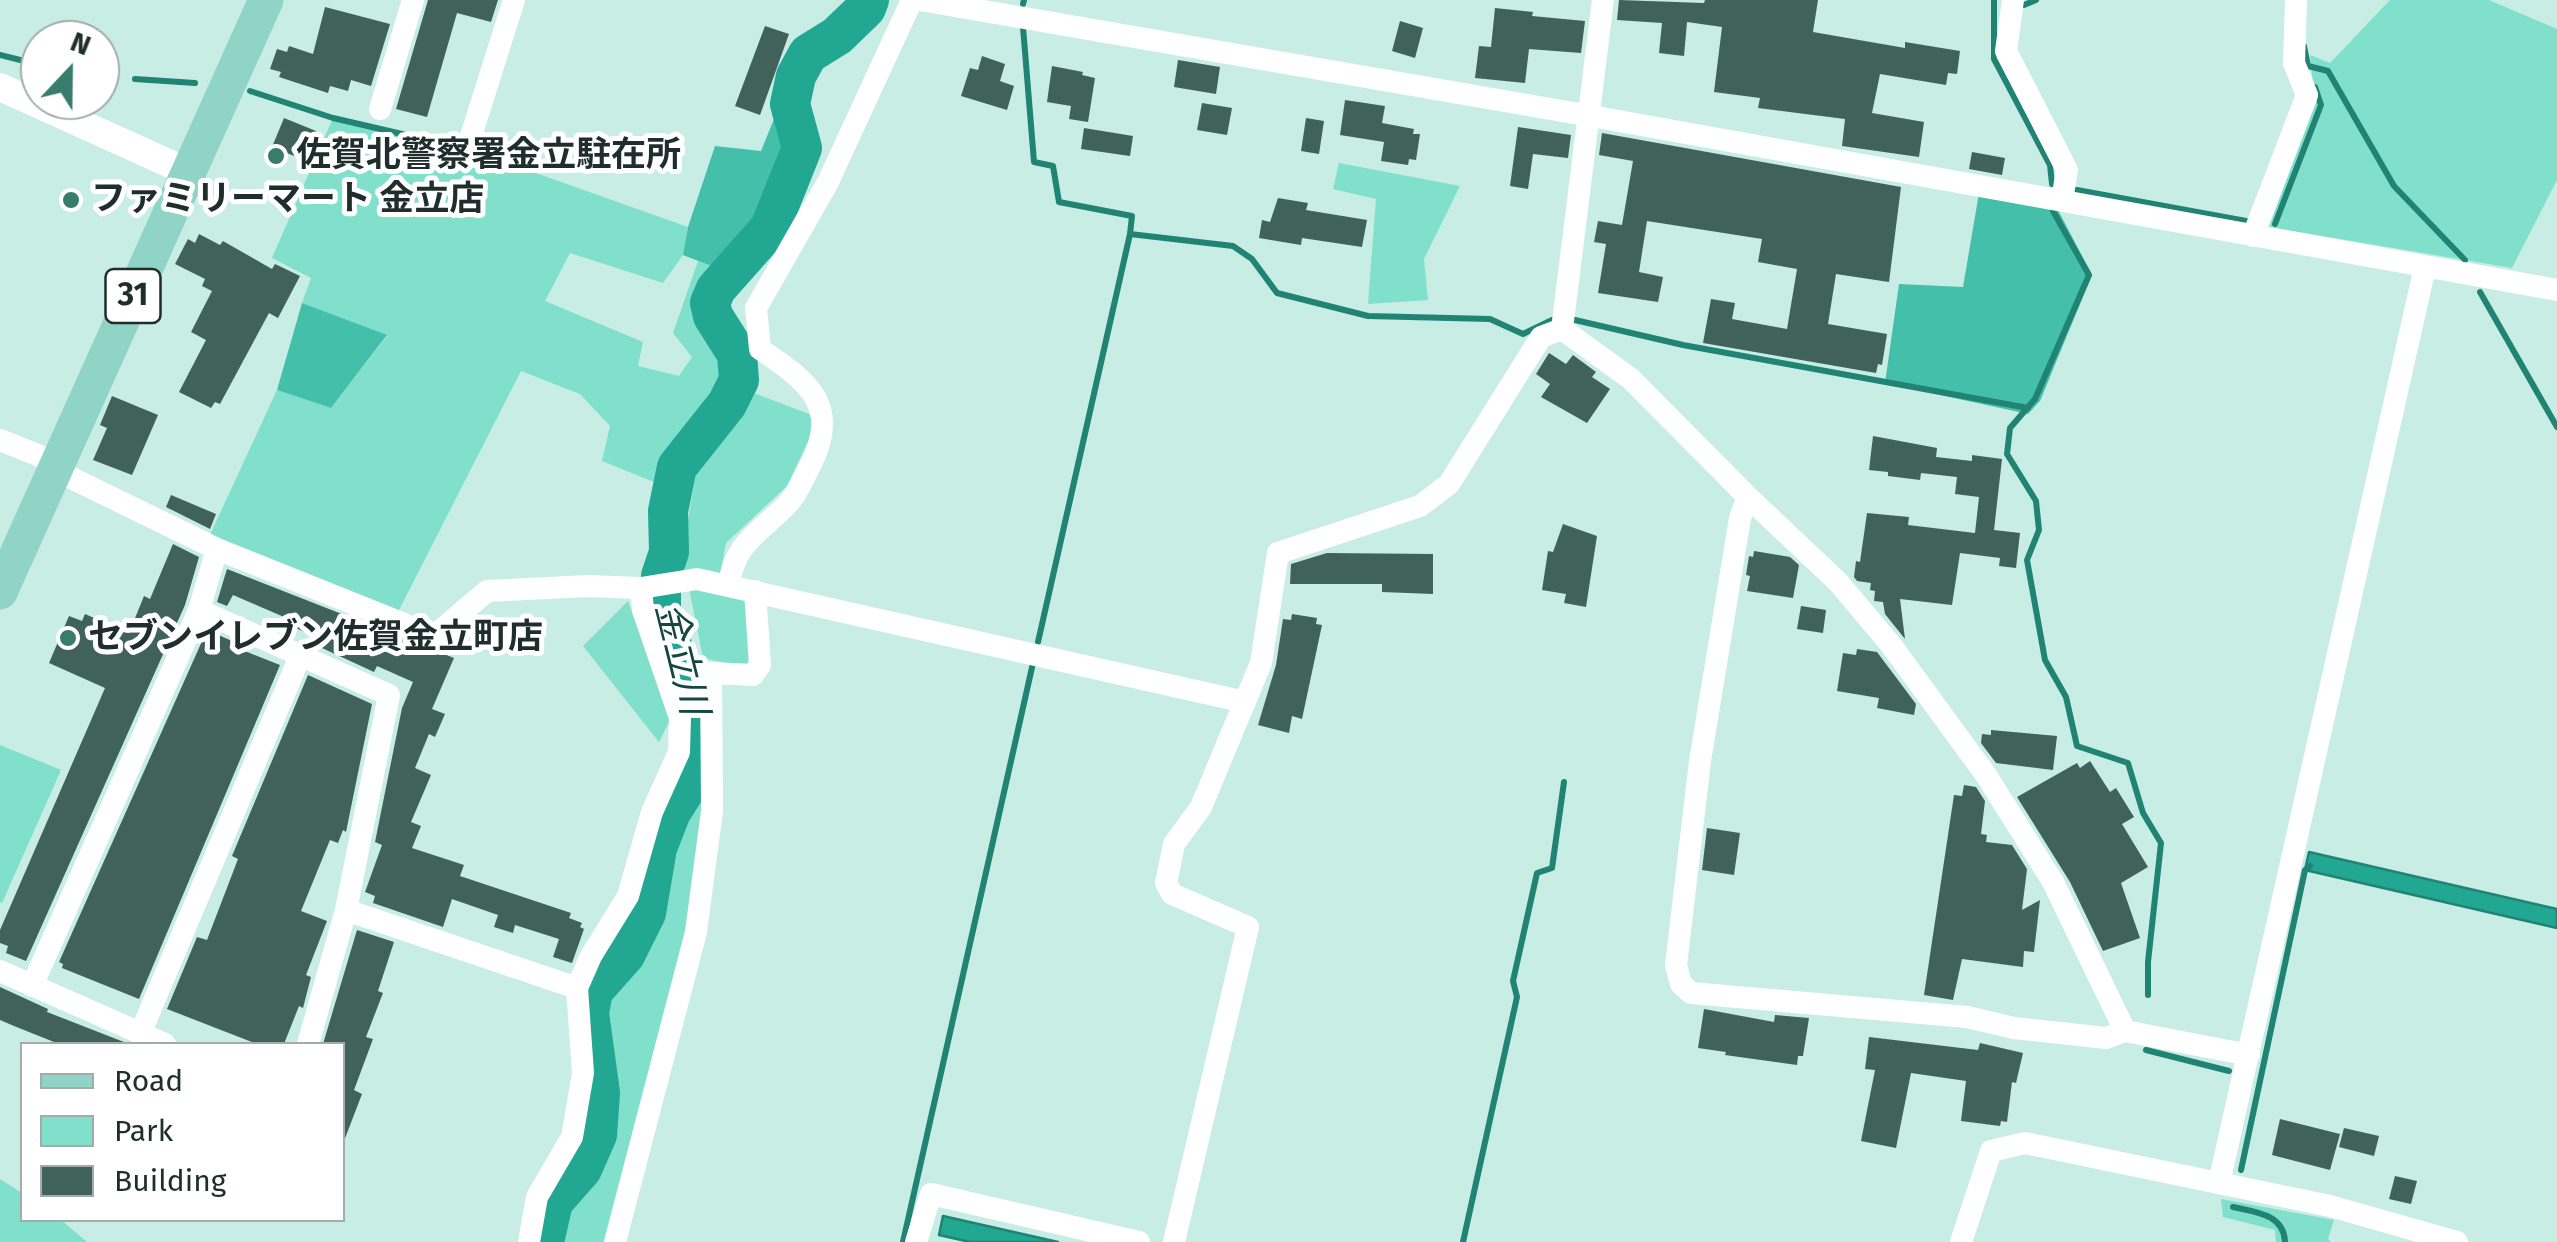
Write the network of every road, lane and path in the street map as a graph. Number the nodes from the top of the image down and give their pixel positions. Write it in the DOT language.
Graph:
graph roads {
  1 [pos="266,0"];
  2 [pos="413,0"];
  3 [pos="514,0"];
  4 [pos="912,0"];
  5 [pos="920,0"];
  6 [pos="1603,0"];
  7 [pos="2013,0"];
  8 [pos="2296,0"];
  9 [pos="0,87"];
  10 [pos="380,109"];
  11 [pos="1590,116"];
  12 [pos="471,136"];
  13 [pos="188,172"];
  14 [pos="2062,200"];
  15 [pos="2253,236"];
  16 [pos="2425,267"];
  17 [pos="2557,290"];
  18 [pos="1562,328"];
  19 [pos="0,440"];
  20 [pos="55,470"];
  21 [pos="1748,497"];
  22 [pos="217,549"];
  23 [pos="729,585"];
  24 [pos="641,588"];
  25 [pos="755,591"];
  26 [pos="0,592"];
  27 [pos="198,610"];
  28 [pos="300,654"];
  29 [pos="1245,702"];
  30 [pos="346,910"];
  31 [pos="0,971"];
  32 [pos="32,986"];
  33 [pos="577,988"];
  34 [pos="2125,1031"];
  35 [pos="140,1034"];
  36 [pos="160,1042"];
  37 [pos="309,1042"];
  38 [pos="2249,1055"];
  39 [pos="2219,1183"];
  40 [pos="529,1242"];
  41 [pos="615,1242"];
  42 [pos="916,1242"];
  43 [pos="1140,1242"];
  44 [pos="1174,1242"];
  45 [pos="1961,1242"];
  46 [pos="2457,1242"];
  1 -- 13 [label="main road, 31"];
  2 -- 10 [label="street"];
  3 -- 12 [label="street"];
  4 -- 23 [label="street"];
  5 -- 11 [label="street"];
  6 -- 11 [label="street"];
  7 -- 14 [label="street"];
  8 -- 15 [label="street"];
  9 -- 13 [label="street"];
  11 -- 14 [label="street"];
  11 -- 18 [label="street"];
  13 -- 20 [label="main road, 31"];
  14 -- 15 [label="street"];
  15 -- 16 [label="street"];
  16 -- 17 [label="street"];
  16 -- 38 [label="street"];
  18 -- 21 [label="street"];
  18 -- 29 [label="street"];
  19 -- 20 [label="street"];
  20 -- 22 [label="street"];
  20 -- 26 [label="main road, 31"];
  21 -- 34 [label="street"];
  21 -- 34 [label="street"];
  22 -- 24 [label="street"];
  22 -- 27 [label="street"];
  23 -- 24 [label="street"];
  23 -- 25 [label="street"];
  24 -- 33 [label="street"];
  25 -- 29 [label="street"];
  25 -- 41 [label="street"];
  27 -- 28 [label="street"];
  27 -- 32 [label="street"];
  28 -- 30 [label="street"];
  28 -- 35 [label="street"];
  29 -- 44 [label="street"];
  30 -- 33 [label="street"];
  30 -- 37 [label="street"];
  31 -- 32 [label="street"];
  32 -- 35 [label="street"];
  33 -- 40 [label="street"];
  34 -- 38 [label="street"];
  35 -- 36 [label="street"];
  38 -- 39 [label="street"];
  39 -- 45 [label="street"];
  39 -- 46 [label="street"];
  42 -- 43 [label="street"];
}
